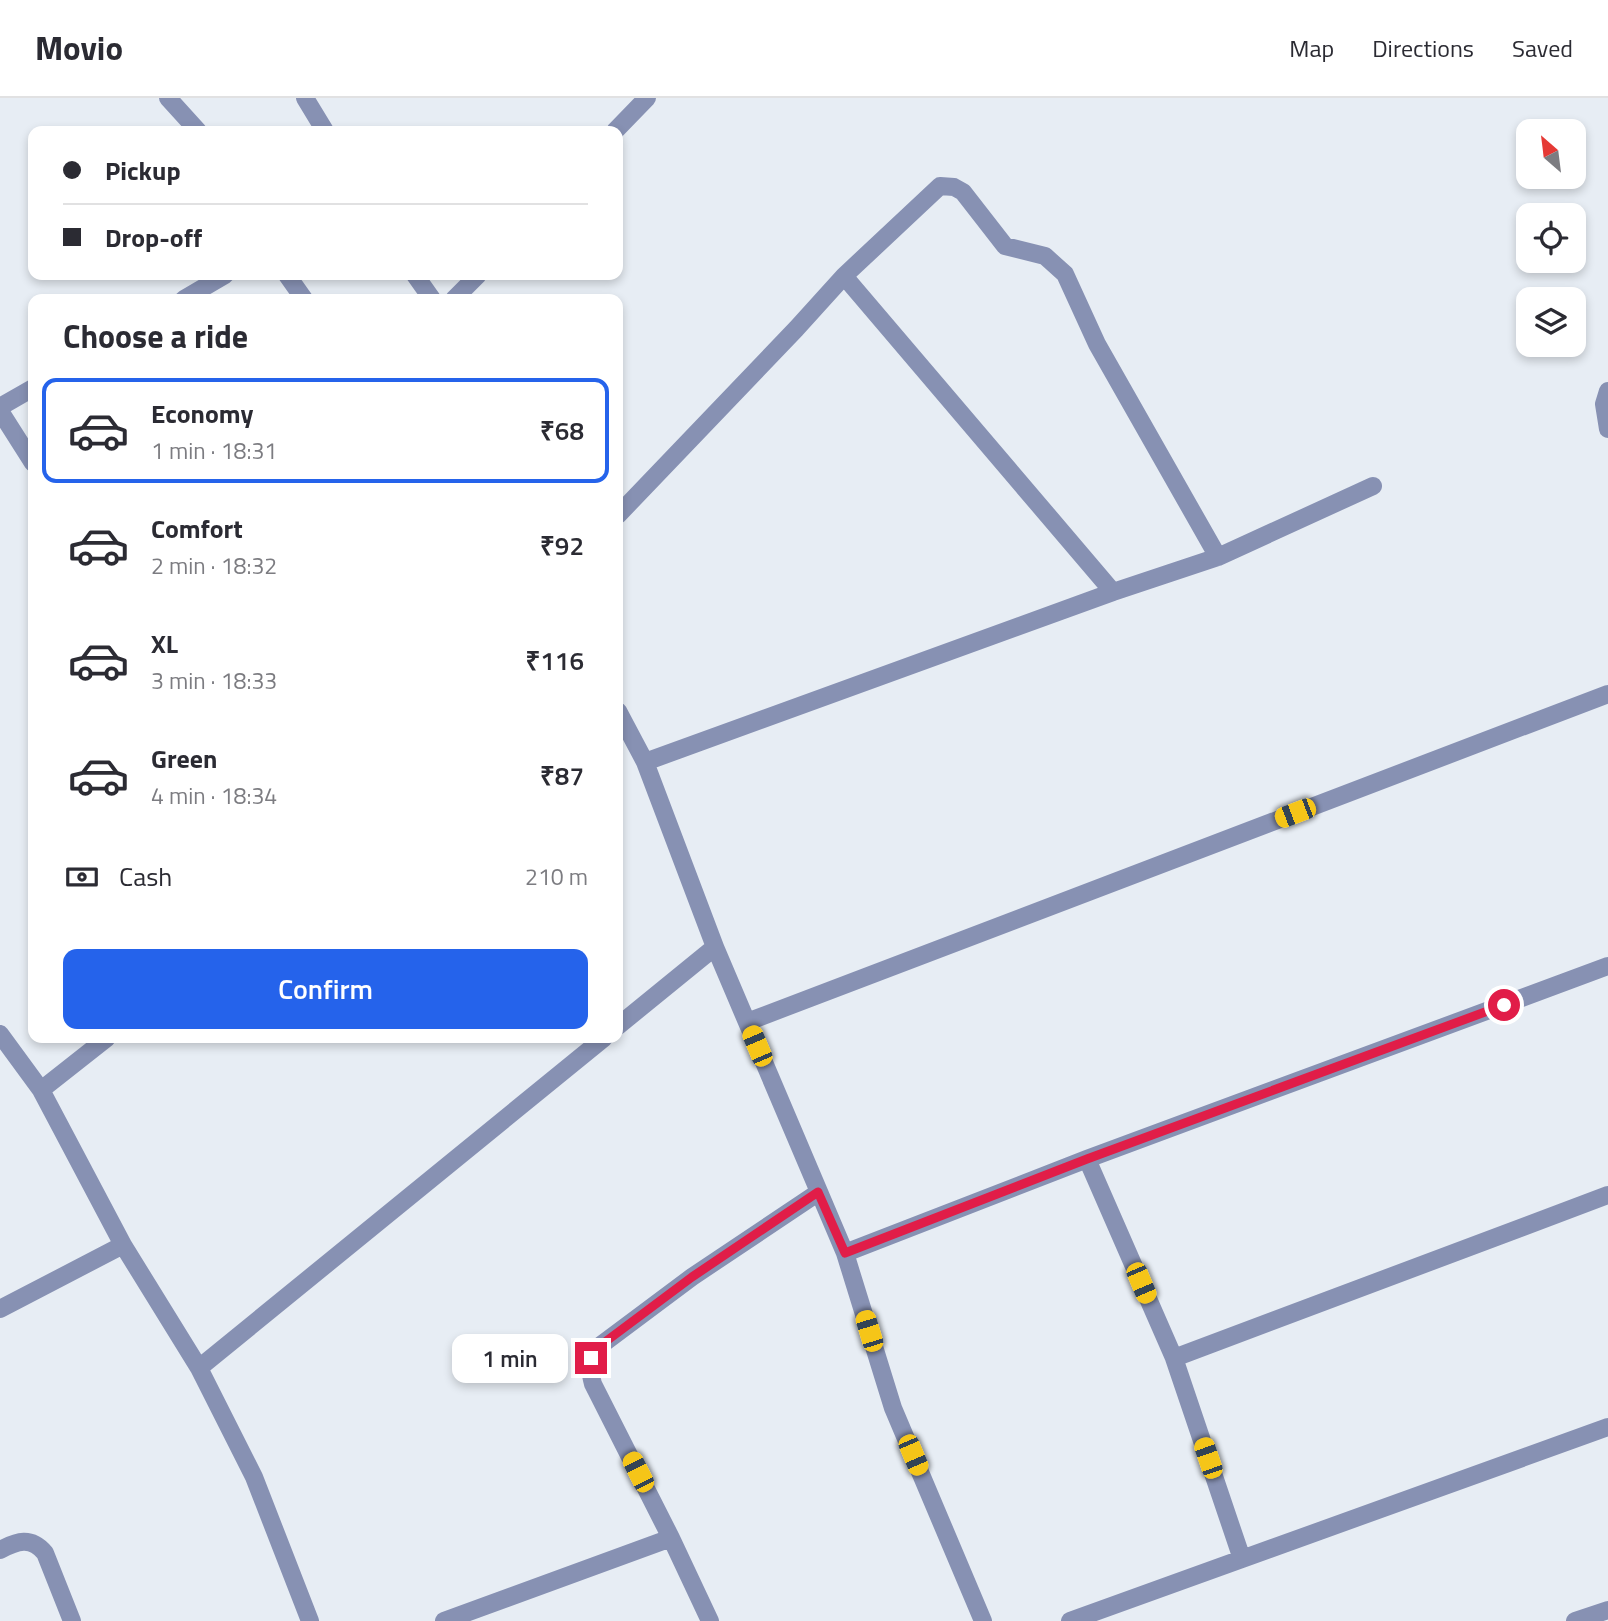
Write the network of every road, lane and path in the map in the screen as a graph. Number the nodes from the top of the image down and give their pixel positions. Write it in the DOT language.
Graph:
graph roads {
  1 [pos="168,98"];
  2 [pos="305,98"];
  3 [pos="647,98"];
  4 [pos="193,126"];
  5 [pos="322,126"];
  6 [pos="620,126"];
  7 [pos="844,276"];
  8 [pos="216,280"];
  9 [pos="473,280"];
  10 [pos="193,294"];
  11 [pos="459,294"];
  12 [pos="28,391"];
  13 [pos="1608,391"];
  14 [pos="0,409"];
  15 [pos="1608,429"];
  16 [pos="28,455"];
  17 [pos="1373,486"];
  18 [pos="623,510"];
  19 [pos="1218,557"];
  20 [pos="1113,592"];
  21 [pos="1608,694"];
  22 [pos="623,720"];
  23 [pos="645,762"];
  24 [pos="715,947"];
  25 [pos="1608,966"];
  26 [pos="623,1022"];
  27 [pos="747,1022"];
  28 [pos="0,1034"];
  29 [pos="101,1043"];
  30 [pos="598,1043"];
  31 [pos="41,1090"];
  32 [pos="1087,1159"];
  33 [pos="818,1192"];
  34 [pos="1608,1195"];
  35 [pos="122,1245"];
  36 [pos="845,1253"];
  37 [pos="0,1309"];
  38 [pos="1174,1358"];
  39 [pos="199,1368"];
  40 [pos="1608,1427"];
  41 [pos="671,1538"];
  42 [pos="0,1550"];
  43 [pos="1242,1559"];
  44 [pos="1608,1610"];
  45 [pos="72,1621"];
  46 [pos="310,1621"];
  47 [pos="444,1621"];
  48 [pos="710,1621"];
  49 [pos="983,1621"];
  50 [pos="1070,1621"];
  51 [pos="1574,1621"];
  1 -- 4 [label="street"];
  2 -- 5 [label="street"];
  3 -- 6 [label="street"];
  7 -- 18 [label="street"];
  7 -- 19 [label="street"];
  7 -- 20 [label="street"];
  8 -- 10 [label="street"];
  9 -- 11 [label="street"];
  12 -- 14 [label="street"];
  13 -- 15 [label="street"];
  14 -- 16 [label="street"];
  17 -- 19 [label="street"];
  19 -- 20 [label="street"];
  20 -- 23 [label="street"];
  21 -- 27 [label="street"];
  22 -- 23 [label="street"];
  23 -- 24 [label="street"];
  24 -- 26 [label="street"];
  24 -- 27 [label="street"];
  25 -- 32 [label="street"];
  27 -- 33 [label="street"];
  28 -- 31 [label="street"];
  29 -- 31 [label="street"];
  30 -- 39 [label="street"];
  31 -- 35 [label="street"];
  32 -- 36 [label="street"];
  32 -- 38 [label="street"];
  33 -- 36 [label="street"];
  33 -- 41 [label="street"];
  34 -- 38 [label="street"];
  35 -- 37 [label="street"];
  35 -- 39 [label="street"];
  36 -- 49 [label="street"];
  38 -- 43 [label="street"];
  39 -- 46 [label="street"];
  40 -- 43 [label="street"];
  41 -- 47 [label="street"];
  41 -- 48 [label="street"];
  42 -- 45 [label="street"];
  43 -- 50 [label="street"];
  44 -- 51 [label="street"];
}
